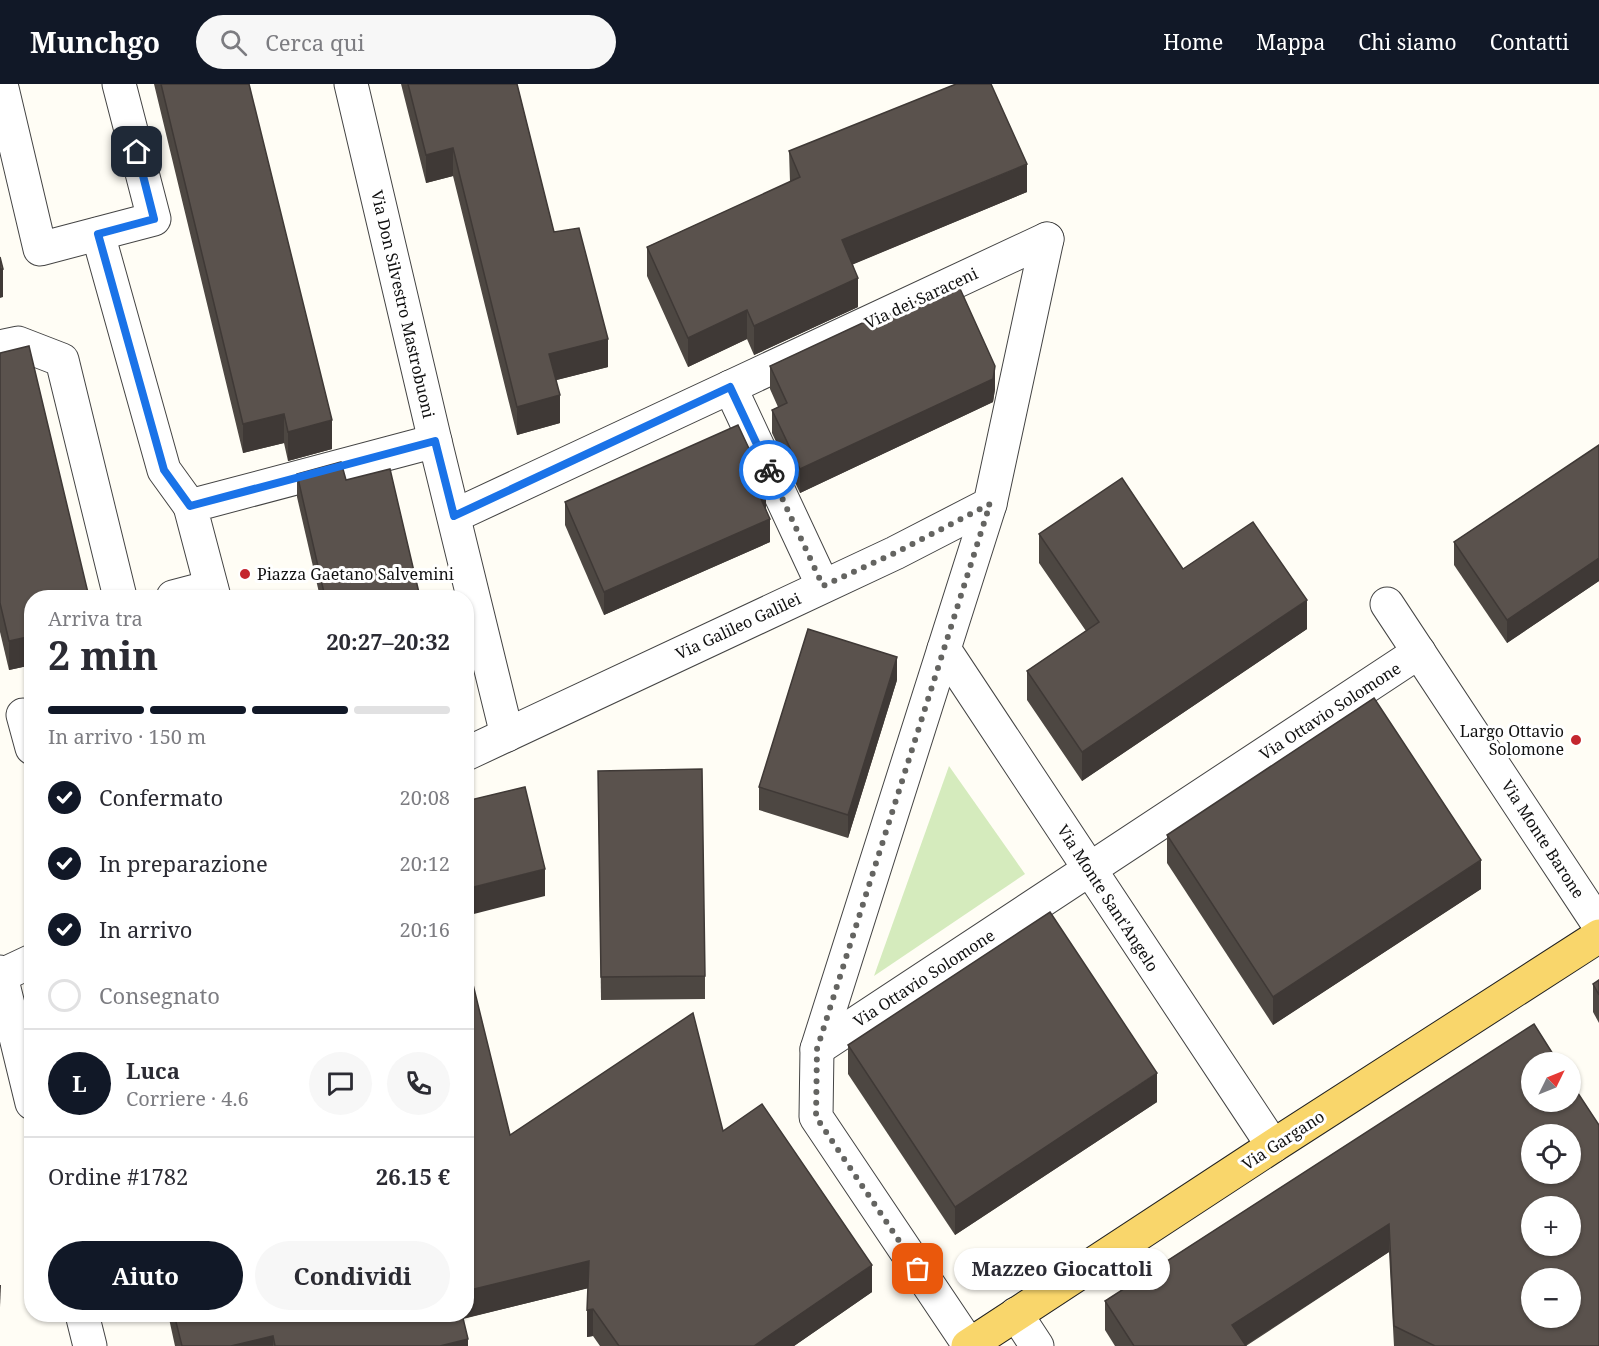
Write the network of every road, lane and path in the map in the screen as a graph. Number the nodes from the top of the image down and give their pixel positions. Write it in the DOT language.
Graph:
graph roads {
  1 [pos="1,84"];
  2 [pos="119,84"];
  3 [pos="351,84"];
  4 [pos="98,234"];
  5 [pos="0,347"];
  6 [pos="730,387"];
  7 [pos="435,441"];
  8 [pos="990,504"];
  9 [pos="190,506"];
  10 [pos="454,516"];
  11 [pos="823,586"];
  12 [pos="118,590"];
  13 [pos="212,590"];
  14 [pos="472,590"];
  15 [pos="474,599"];
  16 [pos="1387,604"];
  17 [pos="944,649"];
  18 [pos="1419,652"];
  19 [pos="23,715"];
  20 [pos="24,719"];
  21 [pos="507,735"];
  22 [pos="474,750"];
  23 [pos="1089,869"];
  24 [pos="1599,925"];
  25 [pos="1599,936"];
  26 [pos="24,964"];
  27 [pos="0,974"];
  28 [pos="817,1049"];
  29 [pos="24,1071"];
  30 [pos="1273,1146"];
  31 [pos="1016,1314"];
  32 [pos="84,1322"];
  33 [pos="969,1345"];
  34 [pos="90,1346"];
  35 [pos="1036,1346"];
  1 -- 4 [label="street"];
  2 -- 4 [label="street"];
  3 -- 7 [label="street, Via Don Silvestro Mastrobuoni"];
  4 -- 9 [label="street"];
  5 -- 12 [label="street"];
  6 -- 8 [label="street, Via dei Saraceni"];
  6 -- 10 [label="street, Via dei Saraceni"];
  6 -- 11 [label="street"];
  7 -- 9 [label="street"];
  7 -- 10 [label="street, Via Don Silvestro Mastrobuoni"];
  8 -- 11 [label="street, Via Galileo Galilei"];
  8 -- 17 [label="street, Via Ottavio Solomone"];
  9 -- 13 [label="street"];
  10 -- 14 [label="street, Via Don Silvestro Mastrobuoni"];
  11 -- 21 [label="street, Via Galileo Galilei"];
  15 -- 21 [label="street, Via Don Silvestro Mastrobuoni"];
  16 -- 18 [label="street, Via Monte Barone"];
  17 -- 23 [label="street, Via Monte Sant'Angelo"];
  17 -- 28 [label="street, Via Ottavio Solomone"];
  18 -- 23 [label="street, Via Ottavio Solomone"];
  18 -- 24 [label="street, Via Monte Barone"];
  19 -- 20 [label="street"];
  21 -- 22 [label="street, Via Galileo Galilei"];
  23 -- 28 [label="street, Via Ottavio Solomone"];
  23 -- 30 [label="street, Via Monte Sant'Angelo"];
  25 -- 30 [label="main road, Via Gargano"];
  26 -- 27 [label="street"];
  27 -- 29 [label="street"];
  28 -- 33 [label="street"];
  30 -- 31 [label="main road, Via Gargano"];
  31 -- 33 [label="main road, Via Gargano"];
  31 -- 35 [label="street"];
  32 -- 34 [label="street"];
}
